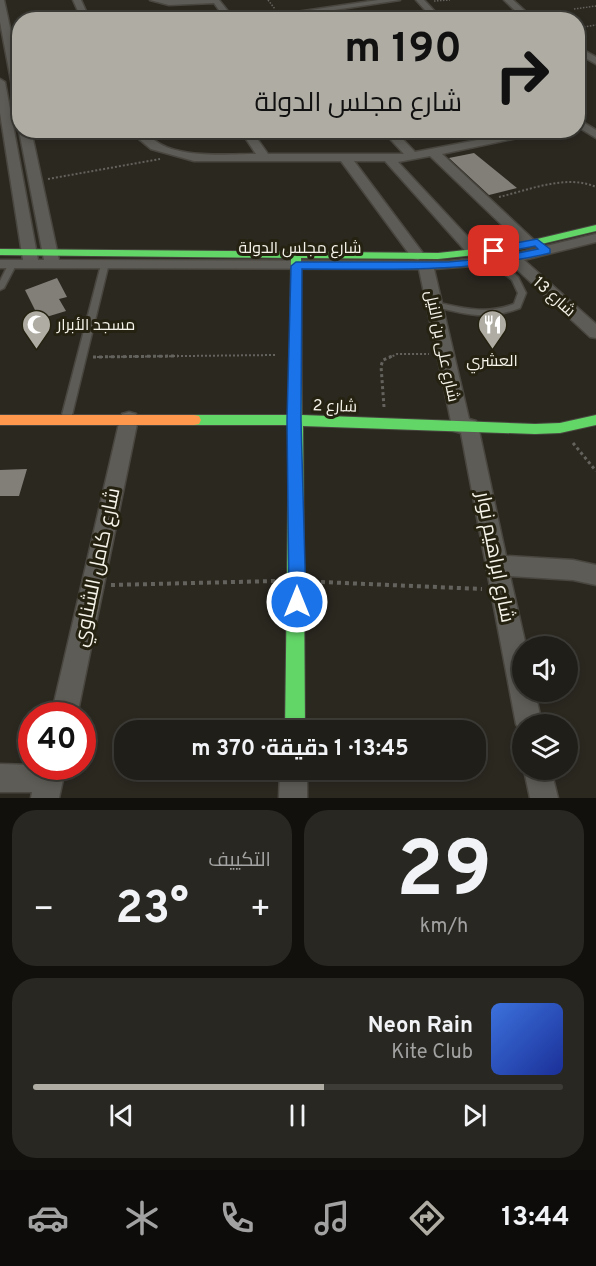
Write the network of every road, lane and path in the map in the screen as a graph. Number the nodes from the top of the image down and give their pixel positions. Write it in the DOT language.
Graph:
graph roads {
  1 [pos="0,0"];
  2 [pos="153,0"];
  3 [pos="215,0"];
  4 [pos="396,0"];
  5 [pos="420,0"];
  6 [pos="500,0"];
  7 [pos="508,0"];
  8 [pos="169,3"];
  9 [pos="353,3"];
  10 [pos="596,6"];
  11 [pos="574,9"];
  12 [pos="159,12"];
  13 [pos="225,12"];
  14 [pos="303,12"];
  15 [pos="431,12"];
  16 [pos="514,12"];
  17 [pos="522,12"];
  18 [pos="10,50"];
  19 [pos="0,82"];
  20 [pos="25,138"];
  21 [pos="27,138"];
  22 [pos="143,138"];
  23 [pos="251,138"];
  24 [pos="395,138"];
  25 [pos="487,138"];
  26 [pos="511,138"];
  27 [pos="492,142"];
  28 [pos="5,147"];
  29 [pos="172,152"];
  30 [pos="434,153"];
  31 [pos="414,156"];
  32 [pos="265,158"];
  33 [pos="345,158"];
  34 [pos="388,159"];
  35 [pos="36,181"];
  36 [pos="596,187"];
  37 [pos="484,200"];
  38 [pos="596,228"];
  39 [pos="596,238"];
  40 [pos="538,246"];
  41 [pos="0,252"];
  42 [pos="476,253"];
  43 [pos="30,257"];
  44 [pos="51,258"];
  45 [pos="513,258"];
  46 [pos="296,260"];
  47 [pos="422,261"];
  48 [pos="493,261"];
  49 [pos="7,263"];
  50 [pos="105,263"];
  51 [pos="0,288"];
  52 [pos="435,304"];
  53 [pos="596,333"];
  54 [pos="295,354"];
  55 [pos="446,355"];
  56 [pos="82,357"];
  57 [pos="66,419"];
  58 [pos="129,419"];
  59 [pos="0,420"];
  60 [pos="294,420"];
  61 [pos="596,420"];
  62 [pos="385,422"];
  63 [pos="465,426"];
  64 [pos="560,428"];
  65 [pos="596,471"];
  66 [pos="497,565"];
  67 [pos="596,576"];
  68 [pos="298,581"];
  69 [pos="92,585"];
  70 [pos="502,590"];
  71 [pos="512,640"];
  72 [pos="67,702"];
  73 [pos="295,720"];
  74 [pos="0,778"];
  75 [pos="294,780"];
  76 [pos="540,780"];
  77 [pos="49,781"];
  78 [pos="293,798"];
  79 [pos="544,798"];
  1 -- 18 [label="street"];
  2 -- 8 [label="street"];
  3 -- 8 [label="street"];
  3 -- 13 [label="street"];
  4 -- 9 [label="street"];
  5 -- 15 [label="street"];
  6 -- 16 [label="street"];
  7 -- 17 [label="street"];
  8 -- 12 [label="path"];
  9 -- 14 [label="street"];
  10 -- 11 [label="path"];
  19 -- 28 [label="street"];
  20 -- 28 [label="street"];
  21 -- 35 [label="street"];
  22 -- 29 [label="street"];
  23 -- 32 [label="street"];
  24 -- 31 [label="street"];
  25 -- 27 [label="street"];
  26 -- 27 [label="street"];
  27 -- 30 [label="street"];
  28 -- 43 [label="street"];
  29 -- 32 [label="street"];
  29 -- 35 [label="path"];
  30 -- 31 [label="street"];
  30 -- 37 [label="street"];
  31 -- 34 [label="street"];
  32 -- 33 [label="street"];
  33 -- 34 [label="street"];
  33 -- 47 [label="street"];
  34 -- 42 [label="street"];
  35 -- 44 [label="street"];
  36 -- 37 [label="path"];
  37 -- 40 [label="street"];
  38 -- 40 [label="street, شارع مجلس الدولة"];
  39 -- 40 [label="street, شارع مجلس الدولة"];
  40 -- 42 [label="street, شارع مجلس الدولة"];
  40 -- 45 [label="street, شارع مجلس الدولة"];
  41 -- 43 [label="street, شارع مجلس الدولة"];
  42 -- 47 [label="street, شارع مجلس الدولة"];
  43 -- 44 [label="street, شارع مجلس الدولة"];
  43 -- 49 [label="street, شارع مجلس الدولة"];
  44 -- 46 [label="street, شارع مجلس الدولة"];
  44 -- 50 [label="street, شارع مجلس الدولة"];
  45 -- 48 [label="street, شارع مجلس الدولة"];
  45 -- 53 [label="street, شارع 13"];
  46 -- 47 [label="street, شارع مجلس الدولة"];
  46 -- 50 [label="street, شارع مجلس الدولة"];
  46 -- 54 [label="street"];
  47 -- 48 [label="street, شارع مجلس الدولة"];
  47 -- 52 [label="street, شارع على بن النيل"];
  48 -- 52 [label="lane"];
  49 -- 51 [label="lane"];
  50 -- 56 [label="lane"];
  52 -- 55 [label="street, شارع على بن النيل"];
  54 -- 56 [label="path"];
  54 -- 60 [label="street"];
  55 -- 62 [label="path"];
  55 -- 63 [label="street, شارع على بن النيل"];
  56 -- 57 [label="lane"];
  57 -- 58 [label="street, شارع 2"];
  57 -- 59 [label="street, شارع 2"];
  58 -- 60 [label="street, شارع 2"];
  58 -- 69 [label="street, شارع كامل الشناوي"];
  60 -- 62 [label="street, شارع 2"];
  60 -- 68 [label="street"];
  61 -- 64 [label="street, شارع 2"];
  62 -- 63 [label="street, شارع 2"];
  63 -- 64 [label="street, شارع 2"];
  63 -- 66 [label="street, شارع ابراهيم نوار"];
  64 -- 65 [label="path"];
  66 -- 67 [label="street"];
  66 -- 70 [label="street, شارع ابراهيم نوار"];
  68 -- 69 [label="path"];
  68 -- 70 [label="path"];
  68 -- 73 [label="street"];
  69 -- 72 [label="street, شارع كامل الشناوي"];
  70 -- 71 [label="street, شارع ابراهيم نوار"];
  74 -- 77 [label="street"];
  75 -- 78 [label="street"];
  76 -- 79 [label="street"];
}
